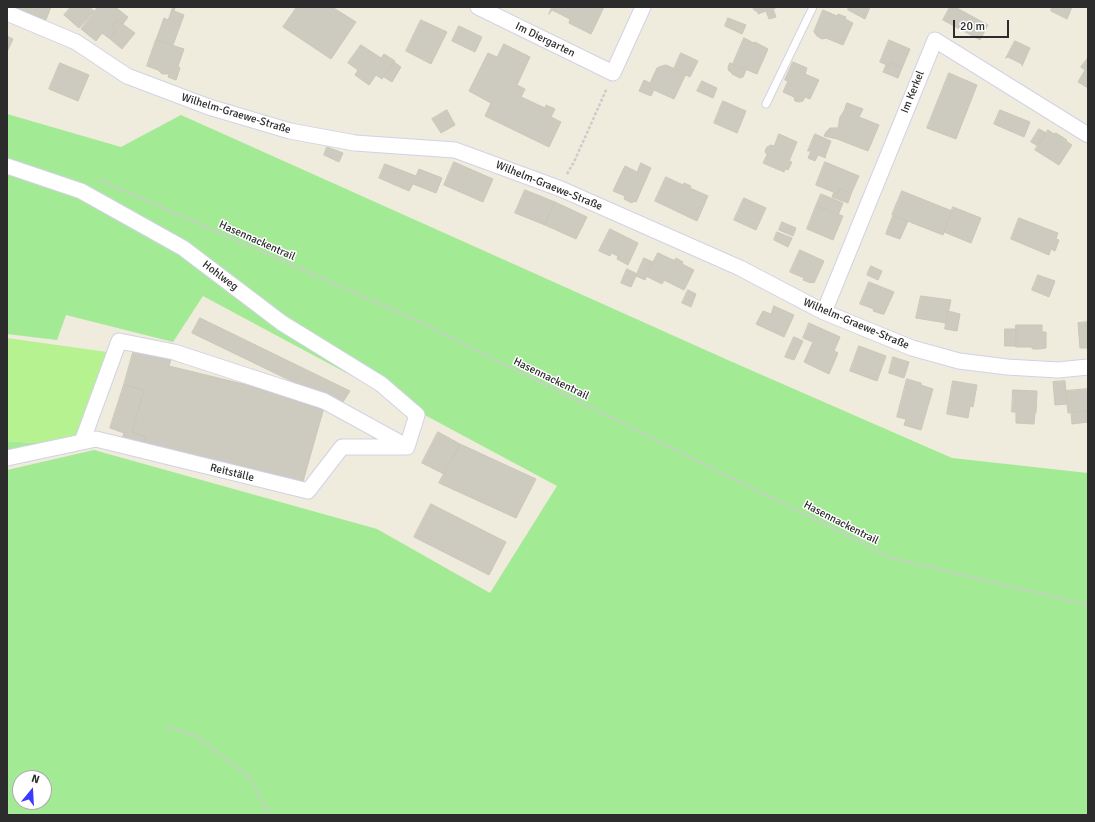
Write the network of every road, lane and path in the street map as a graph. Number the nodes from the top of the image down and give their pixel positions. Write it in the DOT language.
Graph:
graph roads {
  1 [pos="478,7"];
  2 [pos="643,7"];
  3 [pos="813,7"];
  4 [pos="7,13"];
  5 [pos="613,73"];
  6 [pos="766,104"];
  7 [pos="1088,135"];
  8 [pos="7,166"];
  9 [pos="97,179"];
  10 [pos="561,189"];
  11 [pos="824,312"];
  12 [pos="1088,367"];
  13 [pos="82,442"];
  14 [pos="407,447"];
  15 [pos="7,458"];
  16 [pos="1088,605"];
  17 [pos="167,726"];
  18 [pos="270,815"];
  1 -- 5 [label="street, Im Diergarten"];
  2 -- 5 [label="street"];
  3 -- 6 [label="lane"];
  4 -- 10 [label="street, Wilhelm-Graewe-Straße"];
  5 -- 10 [label="path"];
  7 -- 11 [label="street, Im Kerkel"];
  8 -- 14 [label="street, Hohlweg"];
  9 -- 16 [label="path, Hasennackentrail"];
  10 -- 11 [label="street, Wilhelm-Graewe-Straße"];
  11 -- 12 [label="street, Wilhelm-Graewe-Straße"];
  13 -- 14 [label="street, Reitställe"];
  13 -- 14 [label="street"];
  13 -- 15 [label="street, Reitställe"];
  17 -- 18 [label="path"];
}
